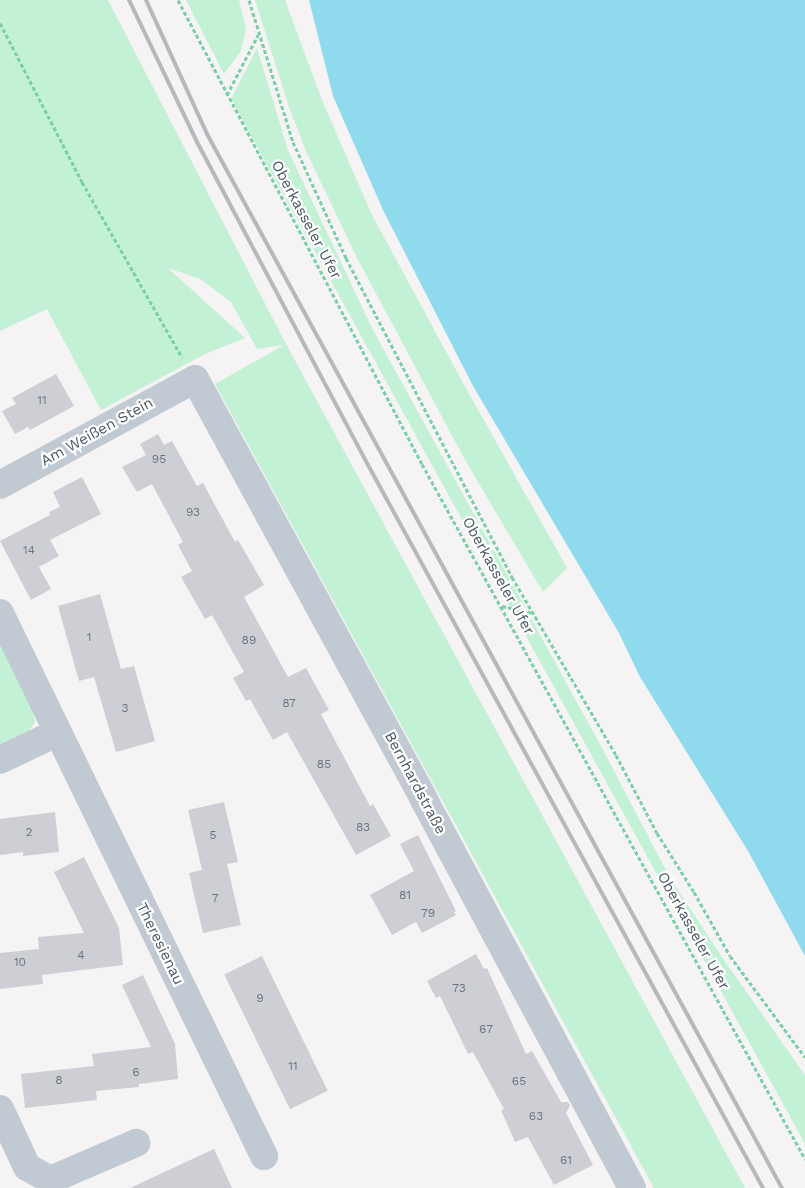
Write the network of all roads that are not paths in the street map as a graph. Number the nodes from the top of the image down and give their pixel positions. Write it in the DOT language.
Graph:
graph roads {
  1 [pos="195,379"];
  2 [pos="0,485"];
  3 [pos="0,614"];
  4 [pos="56,733"];
  5 [pos="0,760"];
  6 [pos="0,1109"];
  7 [pos="136,1143"];
  8 [pos="264,1156"];
  9 [pos="632,1188"];
  1 -- 2 [label="street, Am Weißen Stein"];
  1 -- 9 [label="street, Bernhardstraße"];
  3 -- 4 [label="street, Theresienau"];
  4 -- 5 [label="street"];
  4 -- 8 [label="street, Theresienau"];
  6 -- 7 [label="street"];
}
